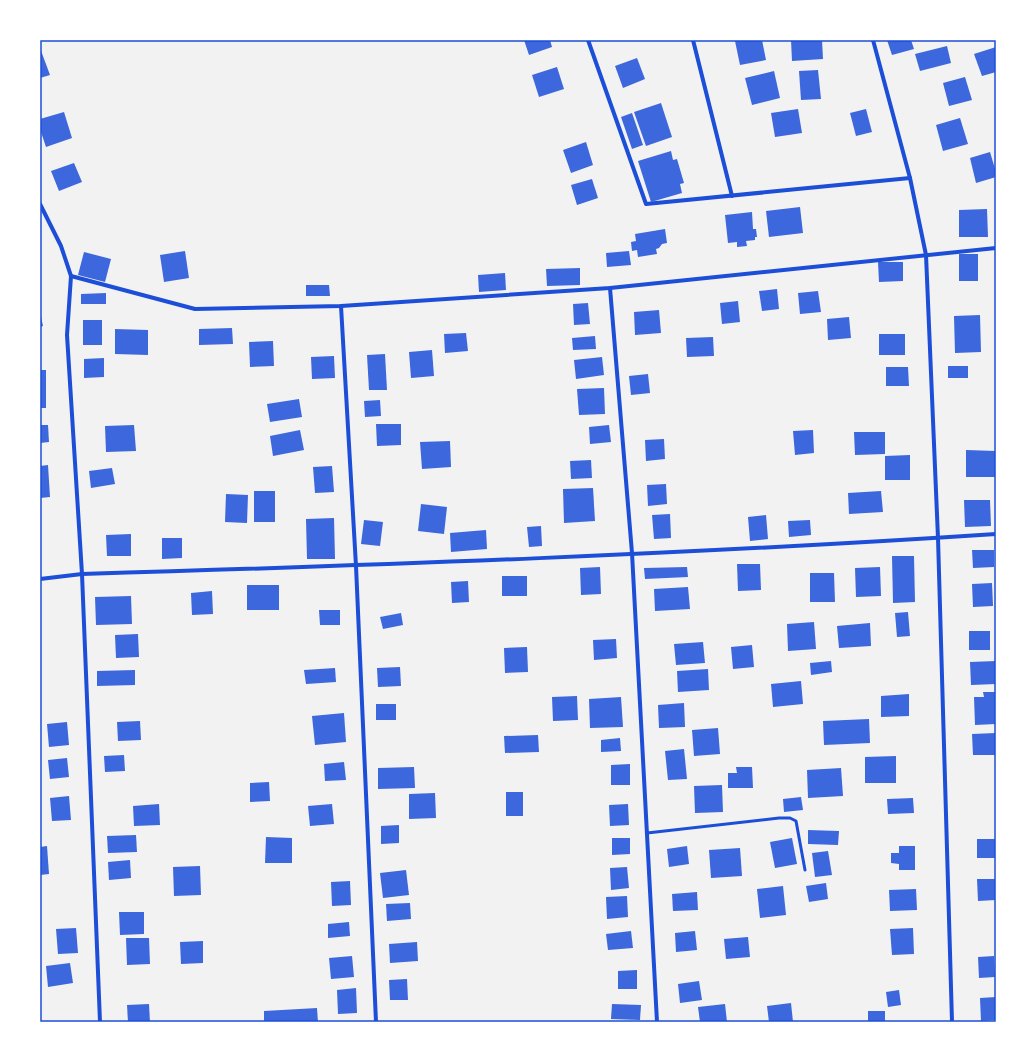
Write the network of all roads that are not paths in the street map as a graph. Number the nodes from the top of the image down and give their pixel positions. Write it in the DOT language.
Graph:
graph roads {
  1 [pos="588,40"];
  2 [pos="693,40"];
  3 [pos="874,40"];
  4 [pos="910,178"];
  5 [pos="732,196"];
  6 [pos="40,204"];
  7 [pos="996,248"];
  8 [pos="926,255"];
  9 [pos="70,276"];
  10 [pos="610,288"];
  11 [pos="341,306"];
  12 [pos="996,534"];
  13 [pos="938,538"];
  14 [pos="632,553"];
  15 [pos="356,566"];
  16 [pos="82,574"];
  17 [pos="40,579"];
  18 [pos="647,833"];
  19 [pos="805,870"];
  20 [pos="100,1022"];
  21 [pos="376,1022"];
  22 [pos="657,1022"];
  23 [pos="952,1022"];
  1 -- 5 [label="street"];
  2 -- 5 [label="street"];
  3 -- 4 [label="street"];
  4 -- 5 [label="street"];
  4 -- 8 [label="street"];
  6 -- 9 [label="street"];
  7 -- 8 [label="street"];
  8 -- 10 [label="street"];
  8 -- 13 [label="street"];
  9 -- 11 [label="street"];
  9 -- 16 [label="street"];
  10 -- 11 [label="street"];
  10 -- 14 [label="street"];
  11 -- 15 [label="street"];
  12 -- 13 [label="street"];
  13 -- 14 [label="street"];
  13 -- 23 [label="street"];
  14 -- 15 [label="street"];
  14 -- 18 [label="street"];
  15 -- 16 [label="street"];
  15 -- 21 [label="street"];
  16 -- 17 [label="street"];
  16 -- 20 [label="street"];
  18 -- 19 [label="lane"];
  18 -- 22 [label="street"];
}
